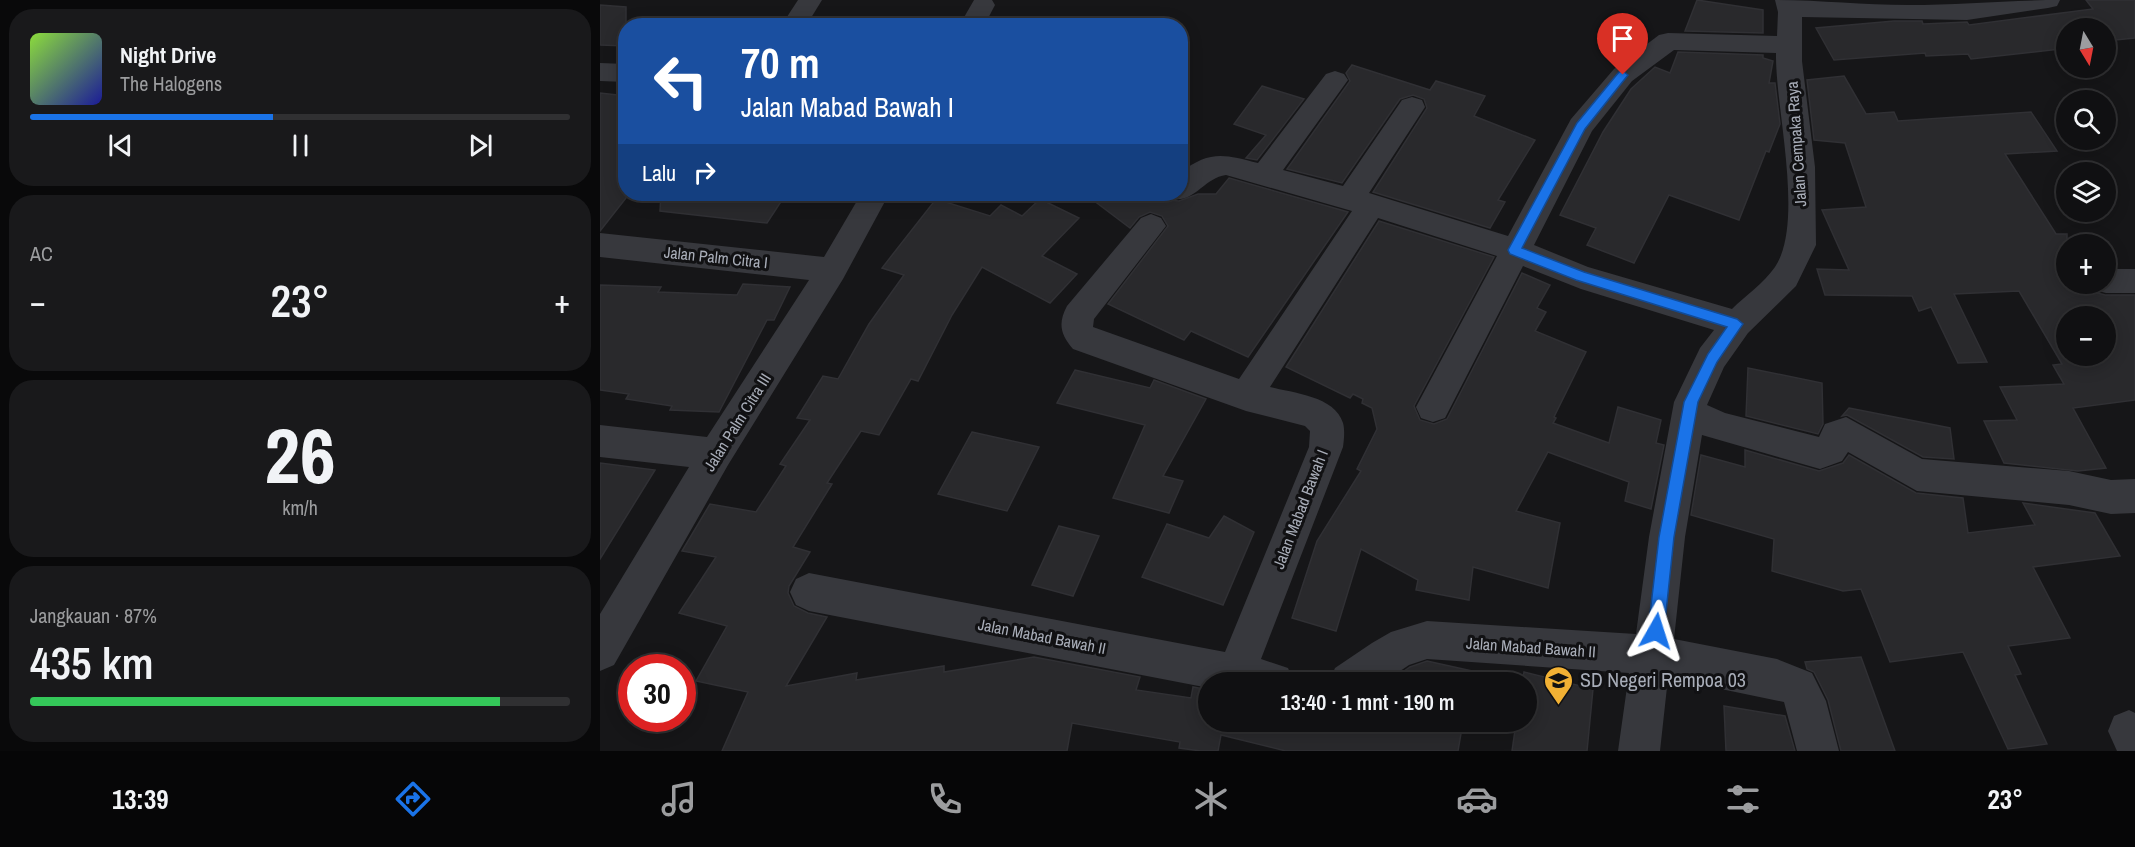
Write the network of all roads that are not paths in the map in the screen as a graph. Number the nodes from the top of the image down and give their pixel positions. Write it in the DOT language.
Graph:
graph roads {
  1 [pos="810,0"];
  2 [pos="2048,0"];
  3 [pos="1788,4"];
  4 [pos="798,18"];
  5 [pos="1790,45"];
  6 [pos="600,72"];
  7 [pos="618,73"];
  8 [pos="1335,80"];
  9 [pos="1412,107"];
  10 [pos="1265,174"];
  11 [pos="1188,183"];
  12 [pos="871,201"];
  13 [pos="1172,201"];
  14 [pos="1361,202"];
  15 [pos="600,245"];
  16 [pos="1514,250"];
  17 [pos="832,270"];
  18 [pos="2116,281"];
  19 [pos="2135,281"];
  20 [pos="1737,324"];
  21 [pos="1246,396"];
  22 [pos="1433,407"];
  23 [pos="1689,413"];
  24 [pos="600,441"];
  25 [pos="717,454"];
  26 [pos="2135,496"];
  27 [pos="809,592"];
  28 [pos="600,651"];
  29 [pos="1653,655"];
  30 [pos="1231,672"];
  31 [pos="1236,672"];
  32 [pos="1363,672"];
  33 [pos="1639,751"];
  34 [pos="1818,751"];
  1 -- 4 [label="street"];
  2 -- 3 [label="street"];
  3 -- 5 [label="street, Jalan Cempaka Raya"];
  5 -- 16 [label="street"];
  5 -- 20 [label="street, Jalan Cempaka Raya"];
  6 -- 7 [label="street"];
  8 -- 10 [label="street"];
  9 -- 14 [label="street"];
  10 -- 11 [label="street"];
  10 -- 14 [label="street"];
  12 -- 17 [label="street, Jalan Palm Citra III"];
  13 -- 21 [label="street, Jalan Mabad Bawah I"];
  14 -- 16 [label="street"];
  14 -- 21 [label="street"];
  15 -- 17 [label="street, Jalan Palm Citra I"];
  16 -- 20 [label="street"];
  16 -- 22 [label="street"];
  17 -- 25 [label="street, Jalan Palm Citra III"];
  18 -- 19 [label="street"];
  20 -- 23 [label="street, Jalan Cempaka Raya"];
  21 -- 31 [label="street, Jalan Mabad Bawah I"];
  23 -- 26 [label="street"];
  23 -- 29 [label="street, Jalan Cempaka Raya"];
  24 -- 25 [label="street"];
  25 -- 28 [label="street, Jalan Palm Citra III"];
  27 -- 30 [label="street, Jalan Mabad Bawah II"];
  29 -- 32 [label="street, Jalan Mabad Bawah II"];
  29 -- 33 [label="street, Jalan Cempaka Raya"];
  29 -- 34 [label="street, Jalan Mabad Bawah II"];
}
